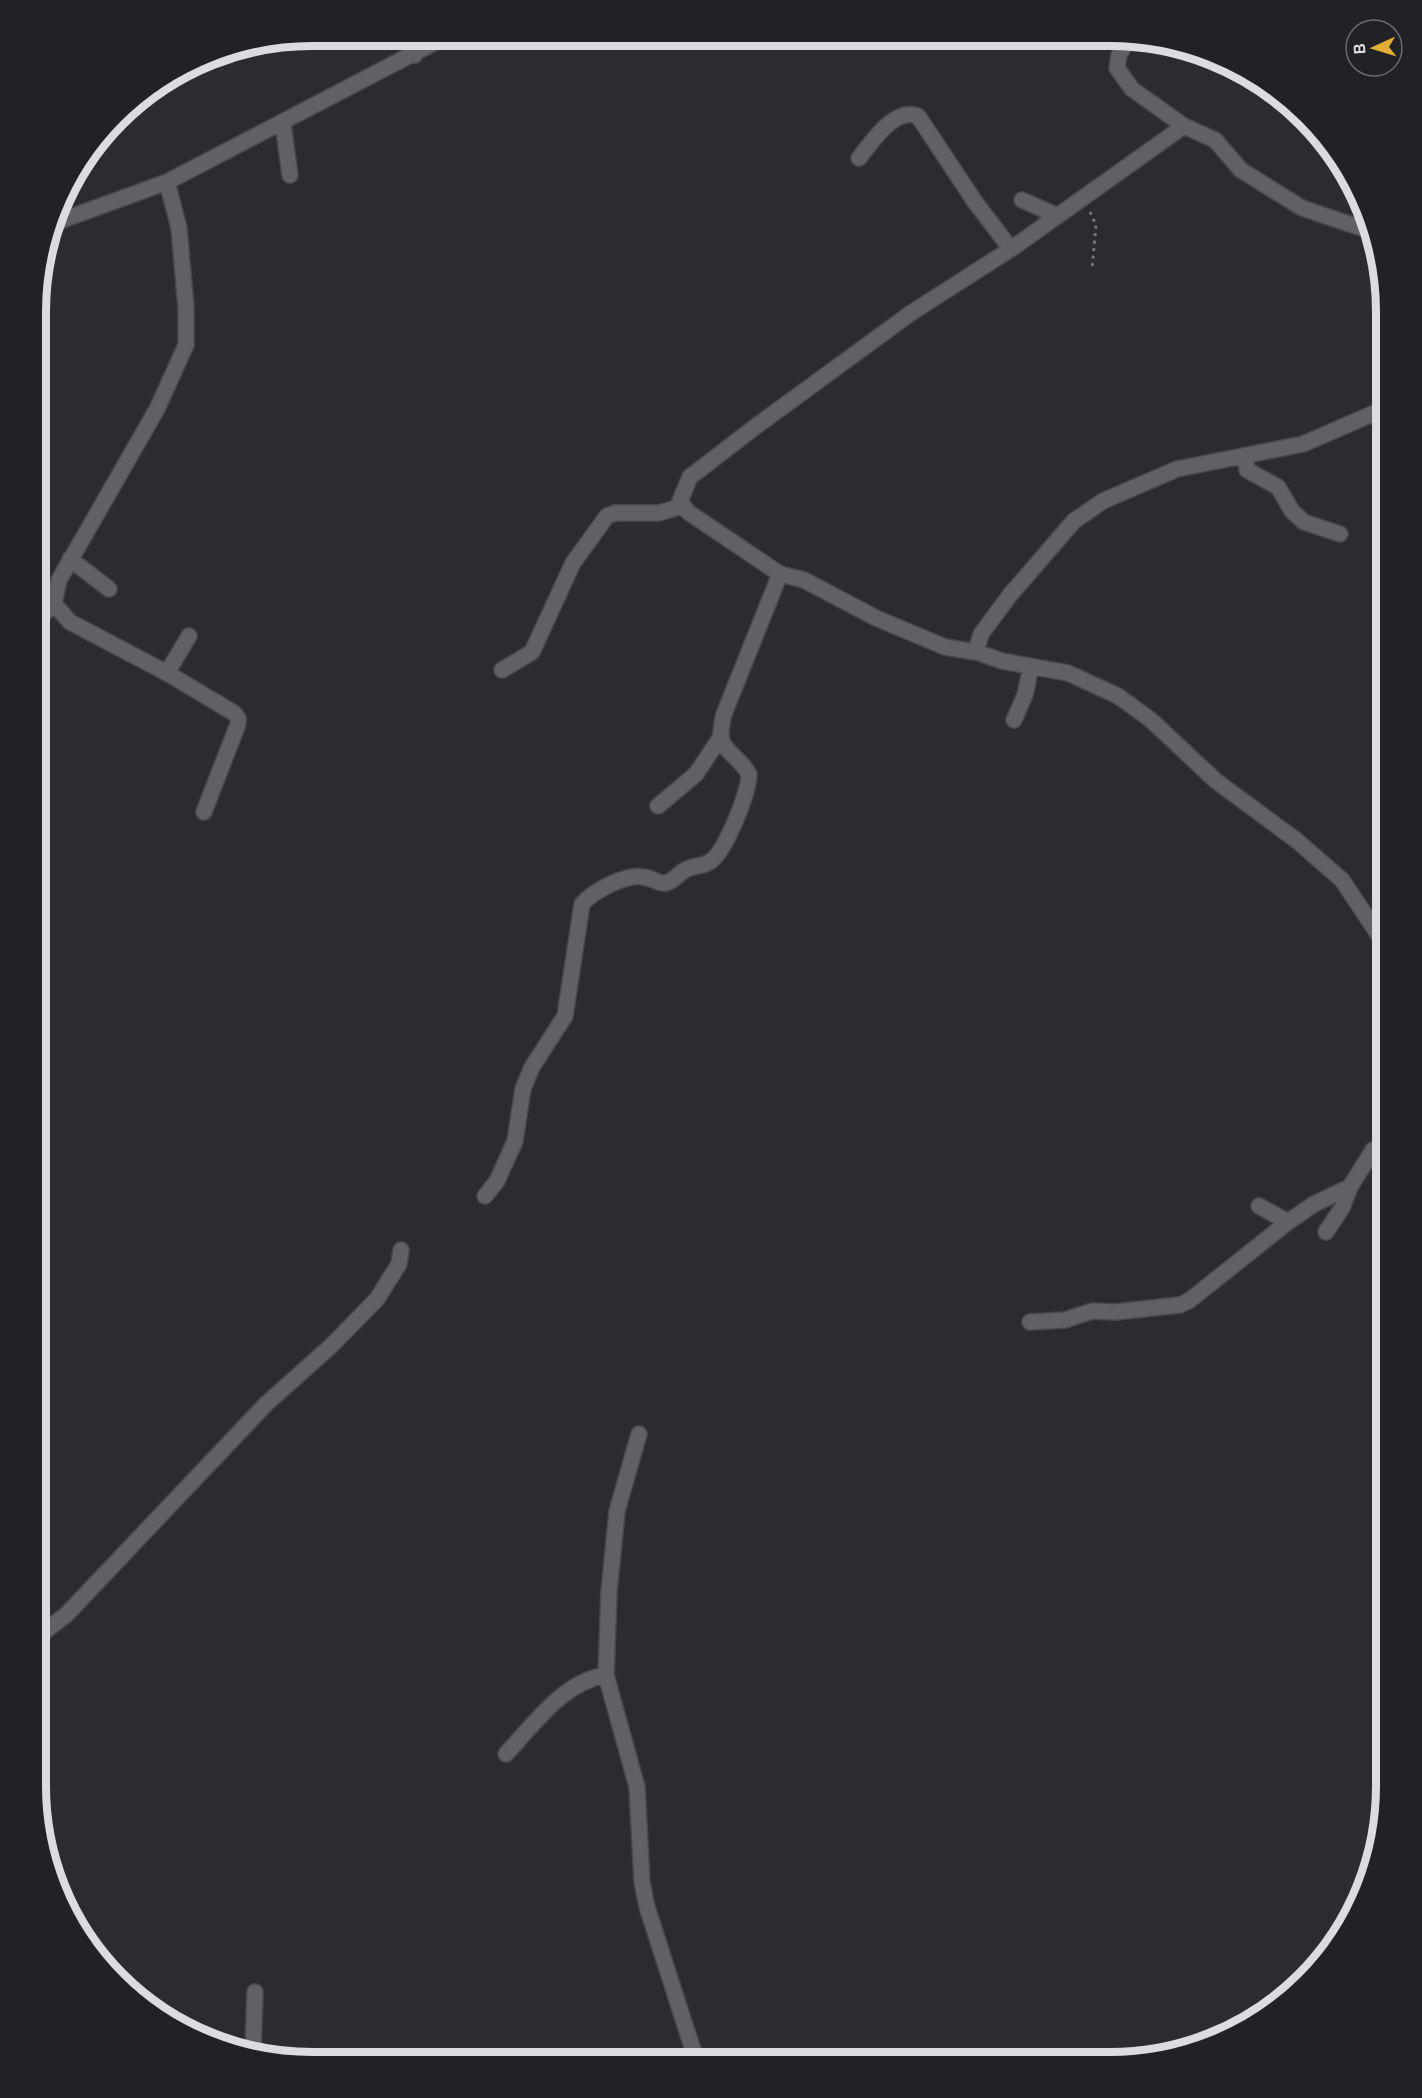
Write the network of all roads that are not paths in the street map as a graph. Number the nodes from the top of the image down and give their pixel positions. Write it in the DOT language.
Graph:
graph roads {
  1 [pos="414,46"];
  2 [pos="430,46"];
  3 [pos="1125,47"];
  4 [pos="415,55"];
  5 [pos="283,124"];
  6 [pos="1185,126"];
  7 [pos="859,158"];
  8 [pos="290,175"];
  9 [pos="167,182"];
  10 [pos="1022,200"];
  11 [pos="1058,216"];
  12 [pos="64,220"];
  13 [pos="1361,228"];
  14 [pos="1011,249"];
  15 [pos="1376,412"];
  16 [pos="1246,457"];
  17 [pos="682,506"];
  18 [pos="1340,534"];
  19 [pos="70,560"];
  20 [pos="780,574"];
  21 [pos="109,589"];
  22 [pos="54,604"];
  23 [pos="46,612"];
  24 [pos="189,636"];
  25 [pos="975,652"];
  26 [pos="1031,666"];
  27 [pos="502,670"];
  28 [pos="167,673"];
  29 [pos="1014,720"];
  30 [pos="720,738"];
  31 [pos="658,806"];
  32 [pos="204,812"];
  33 [pos="1376,931"];
  34 [pos="1376,1149"];
  35 [pos="1350,1187"];
  36 [pos="485,1197"];
  37 [pos="1259,1206"];
  38 [pos="1288,1222"];
  39 [pos="1326,1232"];
  40 [pos="401,1250"];
  41 [pos="1030,1322"];
  42 [pos="639,1434"];
  43 [pos="46,1630"];
  44 [pos="606,1675"];
  45 [pos="506,1754"];
  46 [pos="255,1992"];
  47 [pos="253,2044"];
  48 [pos="694,2052"];
  1 -- 4 [label="street"];
  2 -- 4 [label="street"];
  3 -- 6 [label="street"];
  4 -- 5 [label="street"];
  5 -- 8 [label="street"];
  5 -- 9 [label="street"];
  6 -- 11 [label="street"];
  6 -- 13 [label="street"];
  7 -- 14 [label="street"];
  9 -- 12 [label="street"];
  9 -- 19 [label="street"];
  10 -- 11 [label="street"];
  11 -- 14 [label="street"];
  14 -- 17 [label="street"];
  15 -- 16 [label="street"];
  16 -- 18 [label="street"];
  16 -- 25 [label="street"];
  17 -- 20 [label="street"];
  17 -- 27 [label="street"];
  19 -- 21 [label="street"];
  19 -- 22 [label="street"];
  20 -- 25 [label="street"];
  20 -- 30 [label="street"];
  22 -- 23 [label="street"];
  22 -- 28 [label="street"];
  24 -- 28 [label="street"];
  25 -- 26 [label="street"];
  26 -- 29 [label="street"];
  26 -- 33 [label="street"];
  28 -- 32 [label="street"];
  30 -- 31 [label="street"];
  30 -- 36 [label="street"];
  34 -- 35 [label="street"];
  35 -- 38 [label="street"];
  35 -- 39 [label="street"];
  37 -- 38 [label="street"];
  38 -- 41 [label="street"];
  40 -- 43 [label="street"];
  42 -- 44 [label="street"];
  44 -- 45 [label="street"];
  44 -- 48 [label="street"];
  46 -- 47 [label="street"];
}
